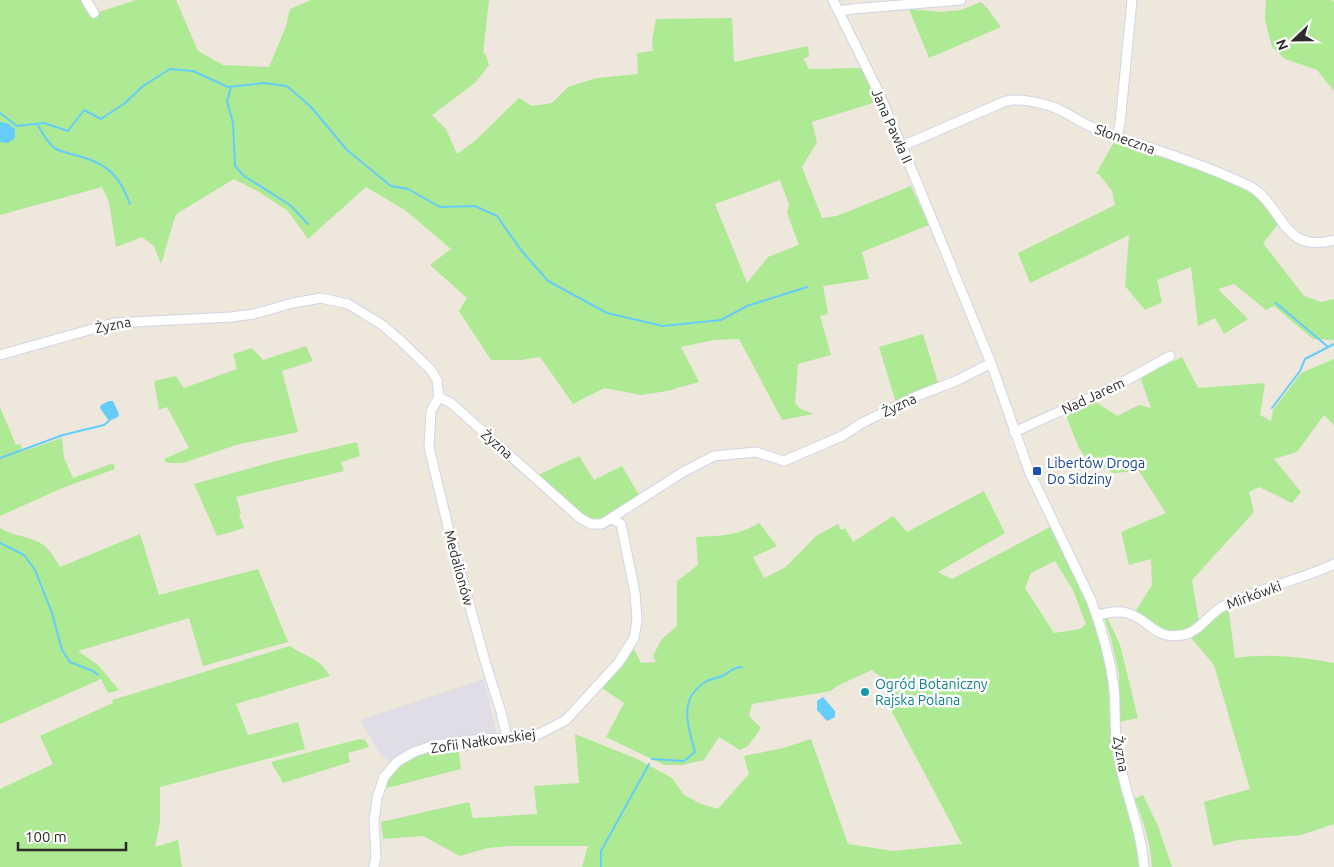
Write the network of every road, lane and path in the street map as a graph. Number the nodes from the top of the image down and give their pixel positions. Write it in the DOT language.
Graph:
graph roads {
  1 [pos="86,0"];
  2 [pos="833,0"];
  3 [pos="960,0"];
  4 [pos="1132,0"];
  5 [pos="839,11"];
  6 [pos="94,13"];
  7 [pos="1117,136"];
  8 [pos="902,146"];
  9 [pos="1334,240"];
  10 [pos="947,253"];
  11 [pos="0,355"];
  12 [pos="1170,356"];
  13 [pos="991,363"];
  14 [pos="439,397"];
  15 [pos="1014,432"];
  16 [pos="611,518"];
  17 [pos="1334,564"];
  18 [pos="1097,616"];
  19 [pos="507,737"];
  20 [pos="374,867"];
  21 [pos="1144,867"];
  1 -- 6 [label="street"];
  2 -- 5 [label="street, Jana Pawła II"];
  3 -- 5 [label="street"];
  4 -- 7 [label="street"];
  5 -- 8 [label="street, Jana Pawła II"];
  7 -- 8 [label="street, Słoneczna"];
  7 -- 9 [label="street, Słoneczna"];
  8 -- 10 [label="street, Jana Pawła II"];
  10 -- 13 [label="street, Żyzna"];
  11 -- 14 [label="street, Żyzna"];
  12 -- 15 [label="street, Nad Jarem"];
  13 -- 15 [label="street, Żyzna"];
  13 -- 16 [label="street, Żyzna"];
  14 -- 16 [label="street, Żyzna"];
  14 -- 19 [label="street, Medalionów"];
  15 -- 18 [label="street, Żyzna"];
  16 -- 19 [label="street, Zofii Nałkowskiej"];
  17 -- 18 [label="street, Mirkówki"];
  18 -- 21 [label="street, Żyzna"];
  19 -- 20 [label="street, Zofii Nałkowskiej"];
}
